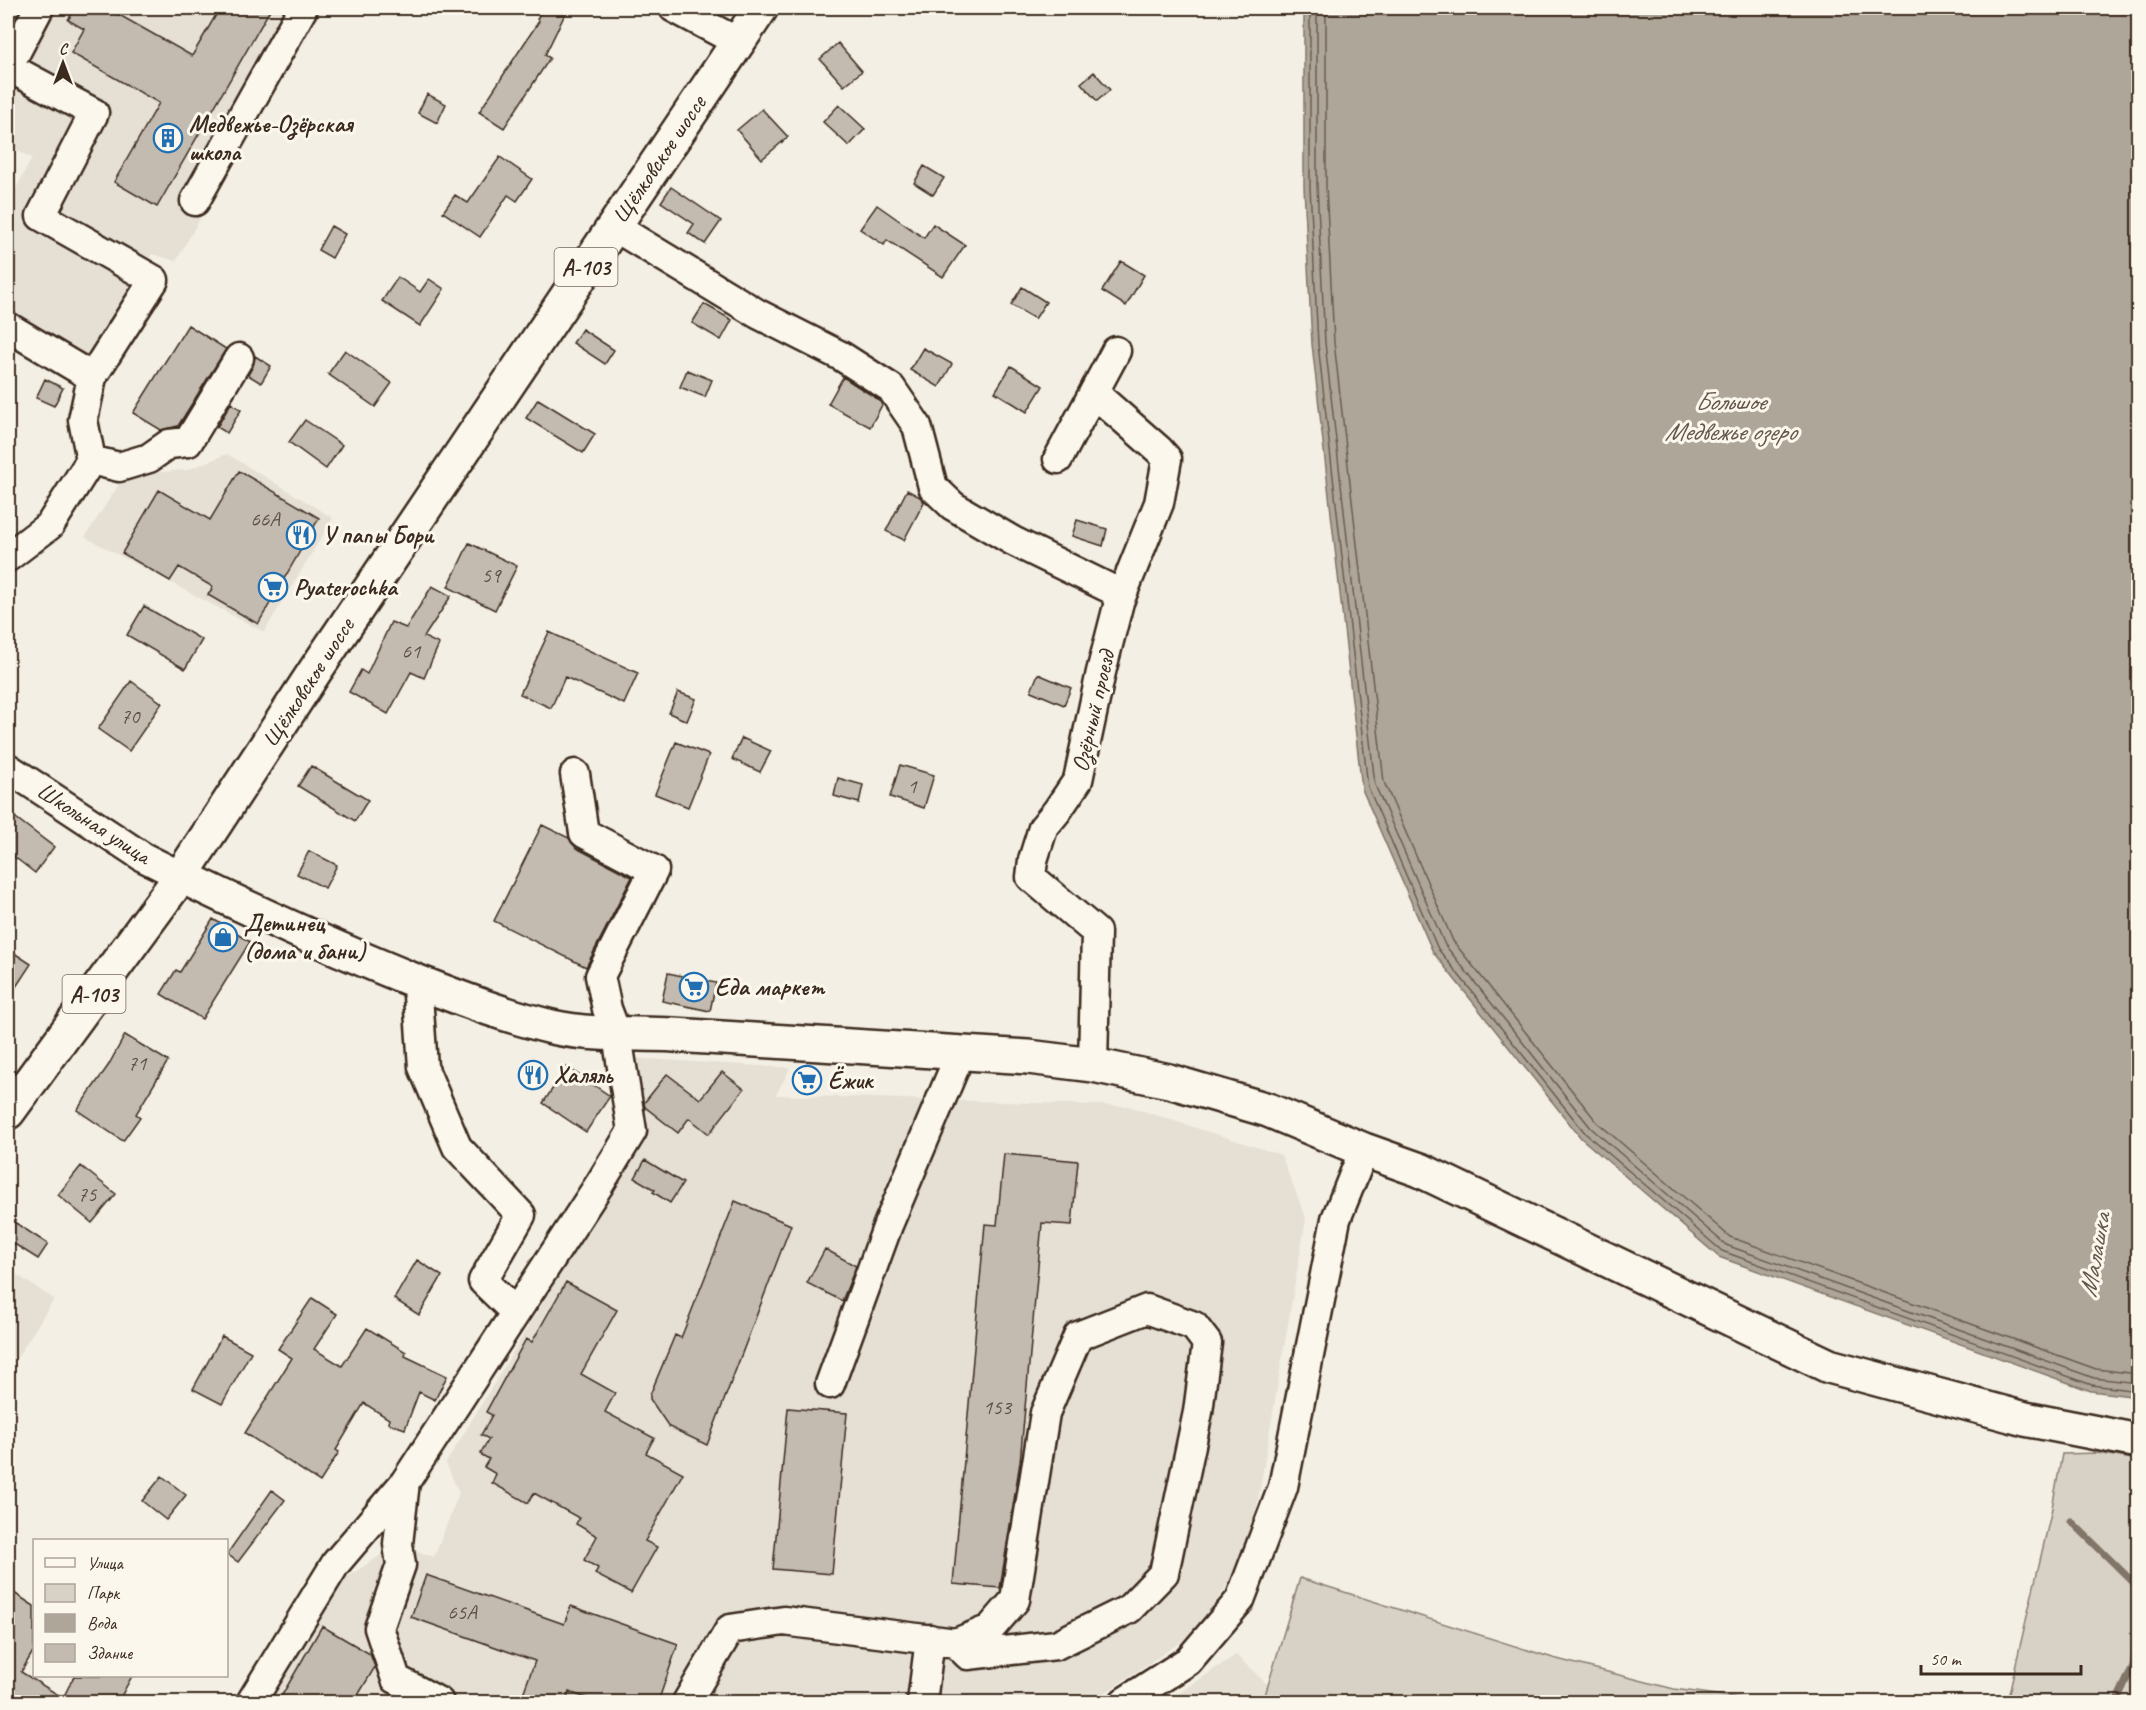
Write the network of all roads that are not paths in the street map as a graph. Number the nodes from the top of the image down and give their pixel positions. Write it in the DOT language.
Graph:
graph roads {
  1 [pos="39,8"];
  2 [pos="303,8"];
  3 [pos="674,8"];
  4 [pos="761,8"];
  5 [pos="738,42"];
  6 [pos="195,201"];
  7 [pos="613,226"];
  8 [pos="8,327"];
  9 [pos="1116,351"];
  10 [pos="239,358"];
  11 [pos="92,377"];
  12 [pos="1094,393"];
  13 [pos="1058,459"];
  14 [pos="91,460"];
  15 [pos="8,557"];
  16 [pos="1119,602"];
  17 [pos="8,768"];
  18 [pos="575,774"];
  19 [pos="182,876"];
  20 [pos="417,981"];
  21 [pos="617,1035"];
  22 [pos="961,1052"];
  23 [pos="1093,1065"];
  24 [pos="8,1112"];
  25 [pos="1364,1150"];
  26 [pos="515,1312"];
  27 [pos="830,1384"];
  28 [pos="2139,1441"];
  29 [pos="405,1482"];
  30 [pos="943,1641"];
  31 [pos="423,1699"];
  32 [pos="251,1702"];
  33 [pos="687,1702"];
  34 [pos="922,1702"];
  35 [pos="1124,1702"];
  1 -- 11 [label="street"];
  2 -- 6 [label="street"];
  3 -- 5 [label="street"];
  4 -- 5 [label="main road, Щёлковское шоссе / А-103"];
  5 -- 7 [label="main road, Щёлковское шоссе / А-103"];
  7 -- 16 [label="street"];
  7 -- 19 [label="main road, Щёлковское шоссе / А-103"];
  8 -- 11 [label="street"];
  9 -- 12 [label="street"];
  10 -- 14 [label="street"];
  11 -- 14 [label="street"];
  12 -- 13 [label="street"];
  12 -- 16 [label="street, Озёрный проезд"];
  14 -- 15 [label="street"];
  16 -- 23 [label="street, Озёрный проезд"];
  17 -- 19 [label="street, Школьная улица"];
  18 -- 21 [label="street"];
  19 -- 20 [label="main road"];
  19 -- 24 [label="main road, Щёлковское шоссе / А-103"];
  20 -- 21 [label="main road"];
  20 -- 26 [label="street"];
  21 -- 22 [label="main road"];
  21 -- 26 [label="street"];
  22 -- 23 [label="main road"];
  22 -- 27 [label="street"];
  23 -- 25 [label="main road"];
  25 -- 28 [label="main road"];
  25 -- 35 [label="street"];
  26 -- 29 [label="street"];
  29 -- 31 [label="street"];
  29 -- 32 [label="street"];
  30 -- 30 [label="street"];
  30 -- 33 [label="street"];
  30 -- 34 [label="street"];
}
